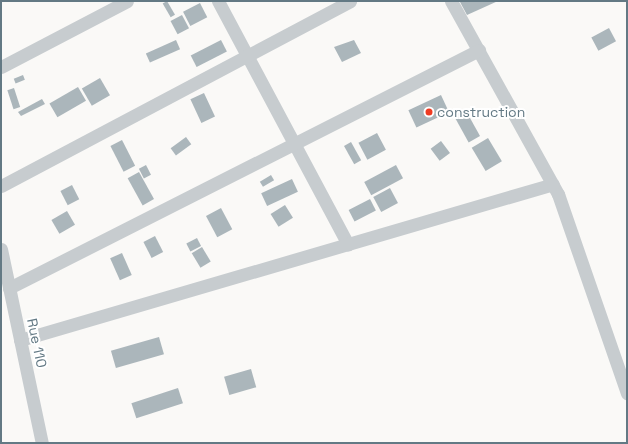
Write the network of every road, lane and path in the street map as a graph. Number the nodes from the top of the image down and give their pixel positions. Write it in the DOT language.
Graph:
graph roads {
  1 [pos="127,1"];
  2 [pos="218,1"];
  3 [pos="350,1"];
  4 [pos="451,1"];
  5 [pos="478,50"];
  6 [pos="247,56"];
  7 [pos="1,67"];
  8 [pos="294,144"];
  9 [pos="553,184"];
  10 [pos="1,186"];
  11 [pos="348,244"];
  12 [pos="1,252"];
  13 [pos="9,288"];
  14 [pos="20,340"];
  15 [pos="627,394"];
  16 [pos="42,443"];
  1 -- 7 [label="street"];
  2 -- 6 [label="street"];
  3 -- 6 [label="street"];
  4 -- 5 [label="street"];
  5 -- 8 [label="street"];
  5 -- 9 [label="street"];
  6 -- 8 [label="street"];
  6 -- 10 [label="street"];
  8 -- 11 [label="street"];
  8 -- 13 [label="street"];
  9 -- 11 [label="street"];
  9 -- 15 [label="street"];
  11 -- 14 [label="street"];
  12 -- 13 [label="street, Rue 110"];
  13 -- 14 [label="street, Rue 110"];
  14 -- 16 [label="street, Rue 110"];
}
